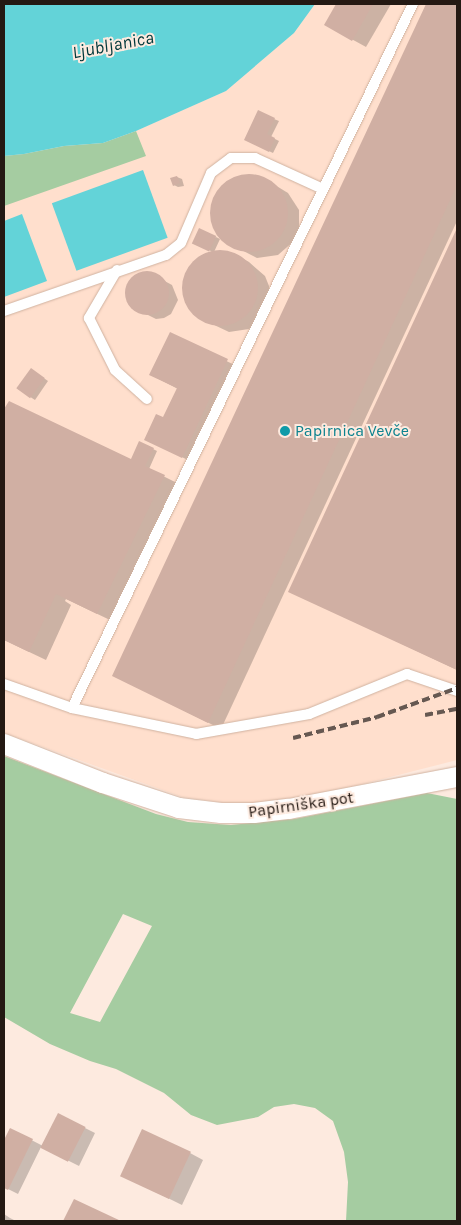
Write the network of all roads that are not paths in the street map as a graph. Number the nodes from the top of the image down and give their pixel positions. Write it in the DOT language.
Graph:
graph roads {
  1 [pos="413,4"];
  2 [pos="323,189"];
  3 [pos="117,270"];
  4 [pos="4,311"];
  5 [pos="147,399"];
  6 [pos="4,684"];
  7 [pos="457,691"];
  8 [pos="72,708"];
  9 [pos="4,744"];
  10 [pos="457,777"];
  1 -- 2 [label="lane"];
  2 -- 3 [label="lane"];
  2 -- 8 [label="lane"];
  3 -- 4 [label="lane"];
  3 -- 5 [label="lane"];
  6 -- 8 [label="lane"];
  7 -- 8 [label="lane"];
  9 -- 10 [label="street, Papirniška pot"];
}
